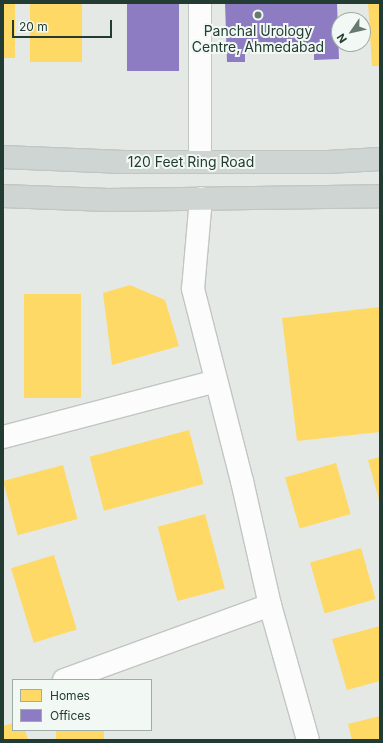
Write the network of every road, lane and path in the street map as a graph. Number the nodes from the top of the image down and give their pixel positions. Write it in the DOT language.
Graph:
graph roads {
  1 [pos="200,3"];
  2 [pos="3,157"];
  3 [pos="380,159"];
  4 [pos="200,162"];
  5 [pos="3,196"];
  6 [pos="380,196"];
  7 [pos="201,198"];
  8 [pos="216,381"];
  9 [pos="3,437"];
  10 [pos="270,605"];
  11 [pos="67,679"];
  12 [pos="308,740"];
  1 -- 4 [label="street"];
  2 -- 4 [label="main road, 120 Feet Ring Road"];
  3 -- 4 [label="main road, 120 Feet Ring Road"];
  5 -- 7 [label="main road"];
  6 -- 7 [label="main road"];
  7 -- 8 [label="street"];
  8 -- 9 [label="street"];
  8 -- 10 [label="street"];
  10 -- 11 [label="street"];
  10 -- 12 [label="street"];
}
